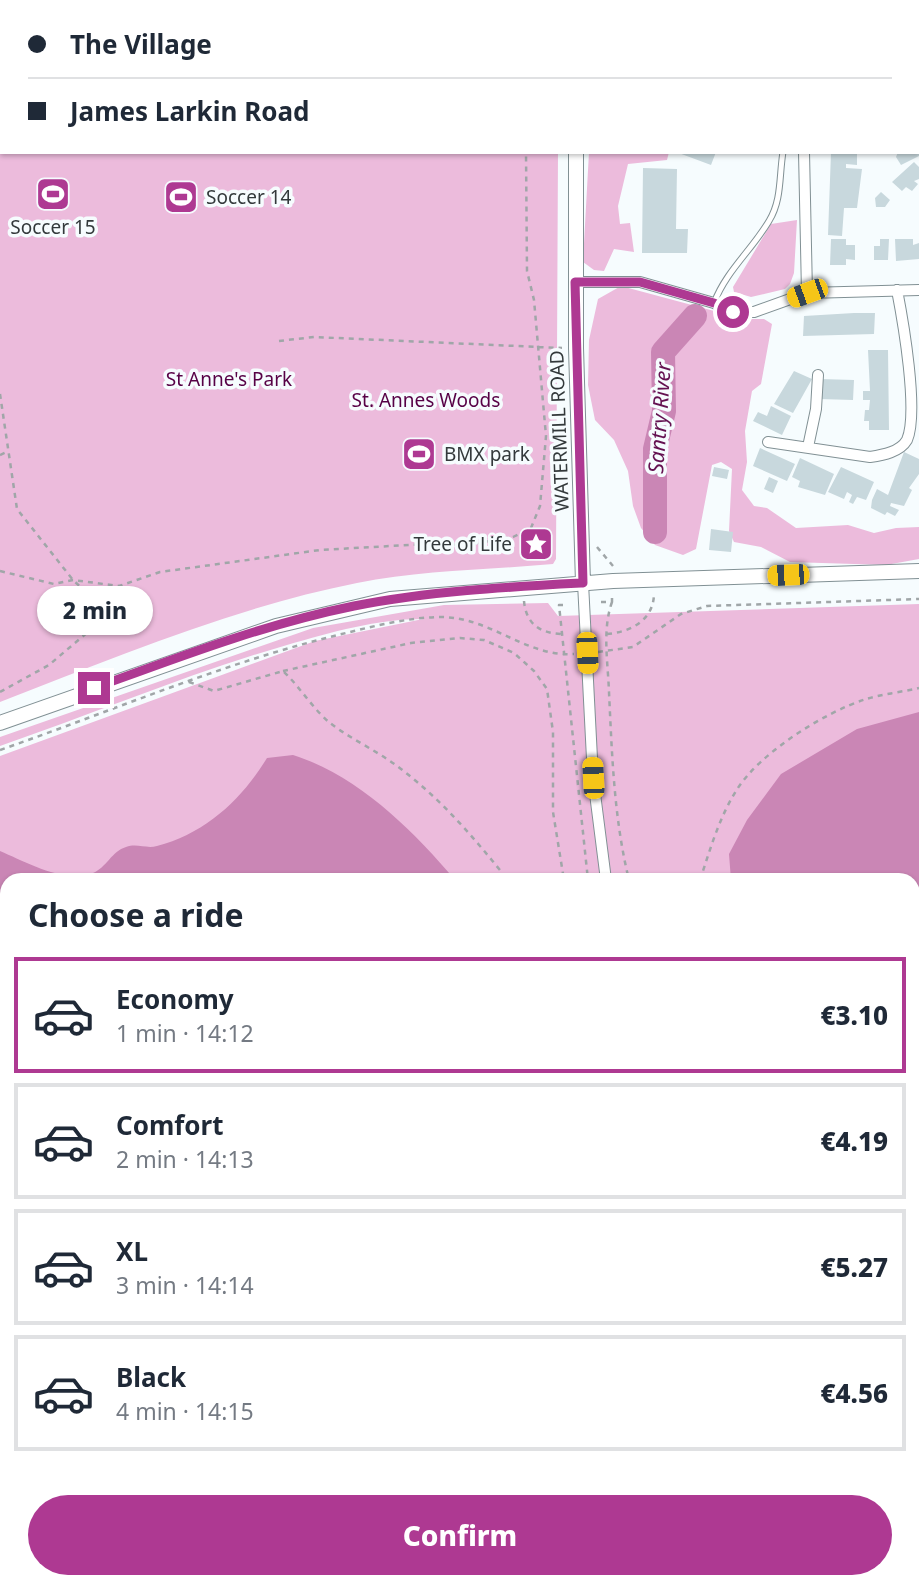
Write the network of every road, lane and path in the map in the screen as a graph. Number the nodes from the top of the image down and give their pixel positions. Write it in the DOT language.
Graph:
graph roads {
  1 [pos="526,154"];
  2 [pos="576,154"];
  3 [pos="783,154"];
  4 [pos="804,154"];
  5 [pos="575,282"];
  6 [pos="897,290"];
  7 [pos="919,290"];
  8 [pos="807,293"];
  9 [pos="714,303"];
  10 [pos="279,341"];
  11 [pos="537,347"];
  12 [pos="576,348"];
  13 [pos="818,375"];
  14 [pos="0,394"];
  15 [pos="768,442"];
  16 [pos="907,442"];
  17 [pos="919,446"];
  18 [pos="808,447"];
  19 [pos="9,451"];
  20 [pos="0,455"];
  21 [pos="597,547"];
  22 [pos="613,566"];
  23 [pos="0,571"];
  24 [pos="919,571"];
  25 [pos="73,580"];
  26 [pos="654,580"];
  27 [pos="583,583"];
  28 [pos="523,587"];
  29 [pos="612,595"];
  30 [pos="919,598"];
  31 [pos="612,602"];
  32 [pos="601,603"];
  33 [pos="563,605"];
  34 [pos="109,614"];
  35 [pos="115,619"];
  36 [pos="562,634"];
  37 [pos="607,635"];
  38 [pos="599,652"];
  39 [pos="607,652"];
  40 [pos="566,655"];
  41 [pos="283,671"];
  42 [pos="189,682"];
  43 [pos="919,688"];
  44 [pos="0,692"];
  45 [pos="0,723"];
  46 [pos="0,750"];
  47 [pos="502,873"];
  48 [pos="563,873"];
  49 [pos="587,873"];
  50 [pos="605,873"];
  51 [pos="628,873"];
  52 [pos="702,873"];
  1 -- 11 [label="path"];
  2 -- 5 [label="main road, WATERMILL ROAD"];
  3 -- 9 [label="lane"];
  4 -- 8 [label="street"];
  5 -- 9 [label="street"];
  5 -- 12 [label="main road, WATERMILL ROAD"];
  6 -- 7 [label="street"];
  6 -- 8 [label="street"];
  6 -- 16 [label="street"];
  8 -- 9 [label="street"];
  10 -- 11 [label="path"];
  11 -- 12 [label="path"];
  11 -- 25 [label="path"];
  12 -- 27 [label="main road, WATERMILL ROAD"];
  13 -- 18 [label="street"];
  14 -- 19 [label="path"];
  15 -- 18 [label="street"];
  16 -- 17 [label="street"];
  16 -- 18 [label="street"];
  19 -- 20 [label="path"];
  19 -- 25 [label="path"];
  21 -- 22 [label="path"];
  23 -- 25 [label="path"];
  24 -- 26 [label="main road"];
  25 -- 34 [label="path"];
  26 -- 27 [label="main road"];
  26 -- 37 [label="path"];
  27 -- 28 [label="main road"];
  27 -- 50 [label="street"];
  28 -- 36 [label="path"];
  28 -- 45 [label="main road"];
  29 -- 31 [label="path"];
  30 -- 39 [label="path"];
  31 -- 32 [label="path"];
  31 -- 37 [label="path"];
  33 -- 36 [label="path"];
  34 -- 35 [label="path"];
  34 -- 44 [label="path"];
  36 -- 40 [label="path"];
  37 -- 39 [label="path"];
  38 -- 39 [label="path"];
  39 -- 51 [label="path"];
  40 -- 42 [label="path"];
  40 -- 49 [label="path"];
  41 -- 42 [label="path"];
  41 -- 47 [label="path"];
  41 -- 48 [label="path"];
  42 -- 46 [label="path"];
  43 -- 52 [label="path"];
}
